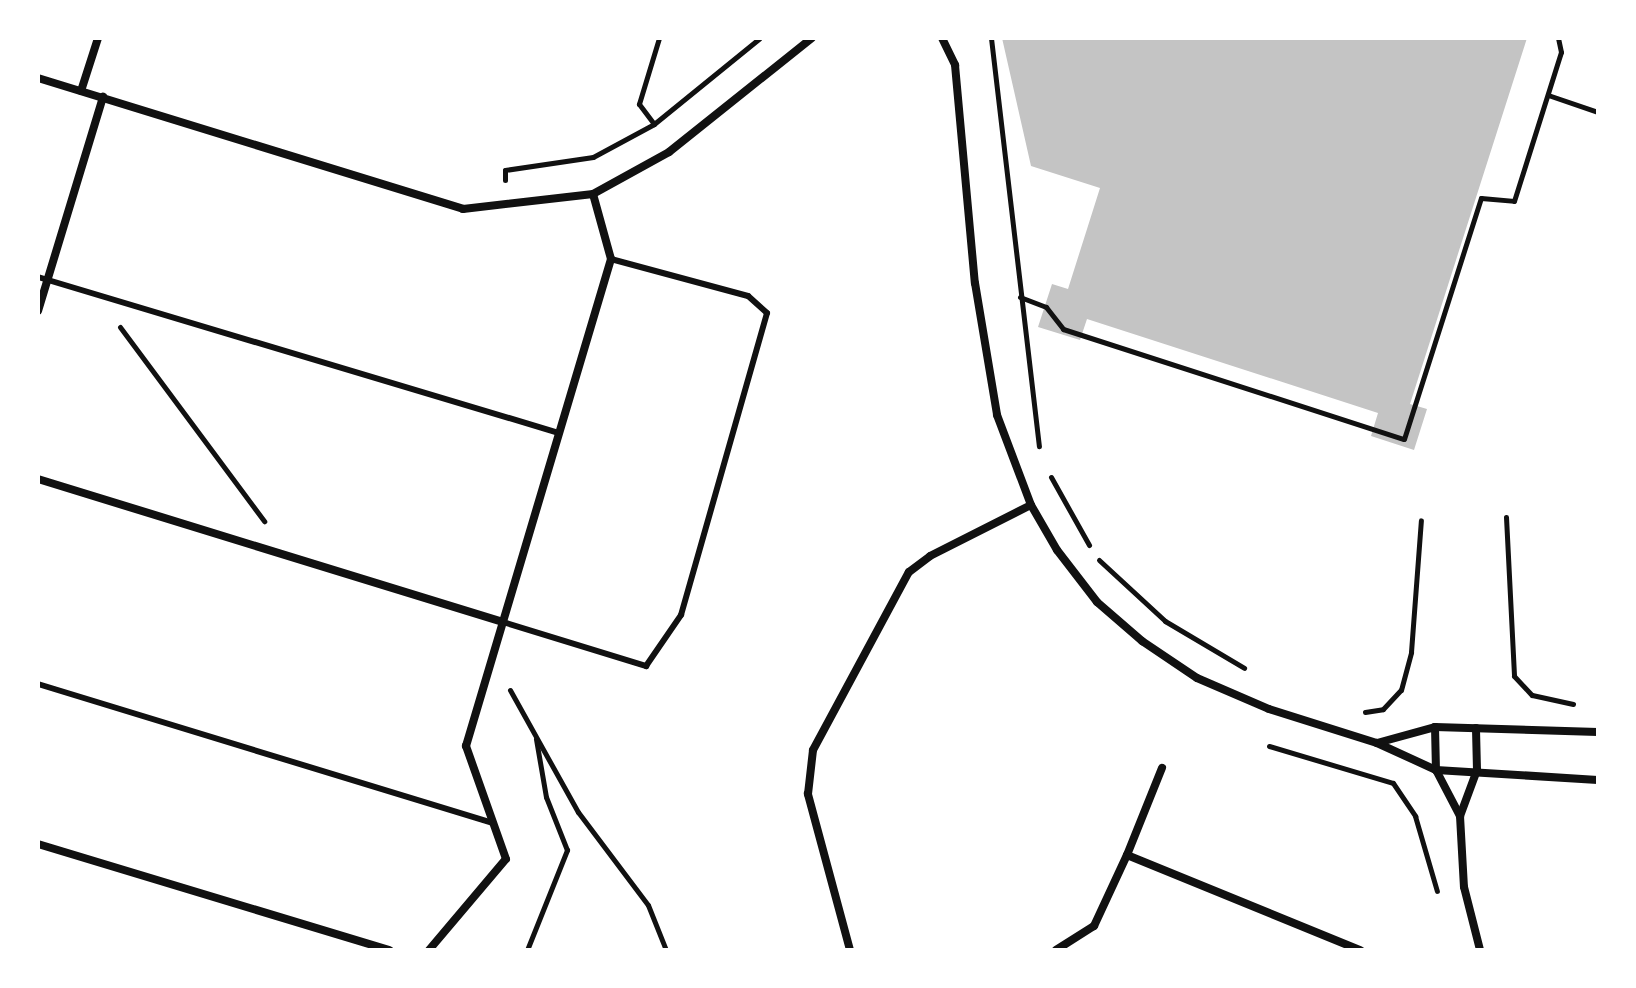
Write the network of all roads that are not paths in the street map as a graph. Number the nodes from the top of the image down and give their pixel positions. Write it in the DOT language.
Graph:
graph roads {
  1 [pos="98,38"];
  2 [pos="812,38"];
  3 [pos="942,38"];
  4 [pos="38,78"];
  5 [pos="81,91"];
  6 [pos="103,97"];
  7 [pos="593,194"];
  8 [pos="611,259"];
  9 [pos="38,277"];
  10 [pos="48,280"];
  11 [pos="38,311"];
  12 [pos="559,433"];
  13 [pos="38,479"];
  14 [pos="1031,505"];
  15 [pos="503,622"];
  16 [pos="38,684"];
  17 [pos="1435,727"];
  18 [pos="1476,728"];
  19 [pos="1598,732"];
  20 [pos="1377,743"];
  21 [pos="1162,768"];
  22 [pos="1436,770"];
  23 [pos="1477,770"];
  24 [pos="1598,780"];
  25 [pos="1460,816"];
  26 [pos="493,823"];
  27 [pos="38,844"];
  28 [pos="1127,855"];
  29 [pos="389,950"];
  30 [pos="429,950"];
  31 [pos="850,950"];
  32 [pos="1056,950"];
  33 [pos="1358,950"];
  34 [pos="1480,950"];
  1 -- 5 [label="street"];
  2 -- 7 [label="street"];
  3 -- 14 [label="street"];
  4 -- 5 [label="street"];
  5 -- 6 [label="street"];
  6 -- 7 [label="street"];
  6 -- 10 [label="street"];
  7 -- 8 [label="street"];
  8 -- 12 [label="street"];
  8 -- 15 [label="lane"];
  9 -- 10 [label="lane"];
  10 -- 11 [label="street"];
  10 -- 12 [label="lane"];
  12 -- 15 [label="street"];
  13 -- 15 [label="street"];
  14 -- 20 [label="street"];
  14 -- 31 [label="street"];
  15 -- 26 [label="street"];
  16 -- 26 [label="lane"];
  17 -- 18 [label="street"];
  17 -- 20 [label="street"];
  17 -- 22 [label="street"];
  18 -- 19 [label="street"];
  18 -- 23 [label="street"];
  20 -- 22 [label="street"];
  21 -- 28 [label="street"];
  22 -- 23 [label="street"];
  22 -- 25 [label="street"];
  23 -- 24 [label="street"];
  23 -- 25 [label="street"];
  25 -- 34 [label="street"];
  26 -- 30 [label="street"];
  27 -- 29 [label="street"];
  28 -- 32 [label="street"];
  28 -- 33 [label="street"];
}
